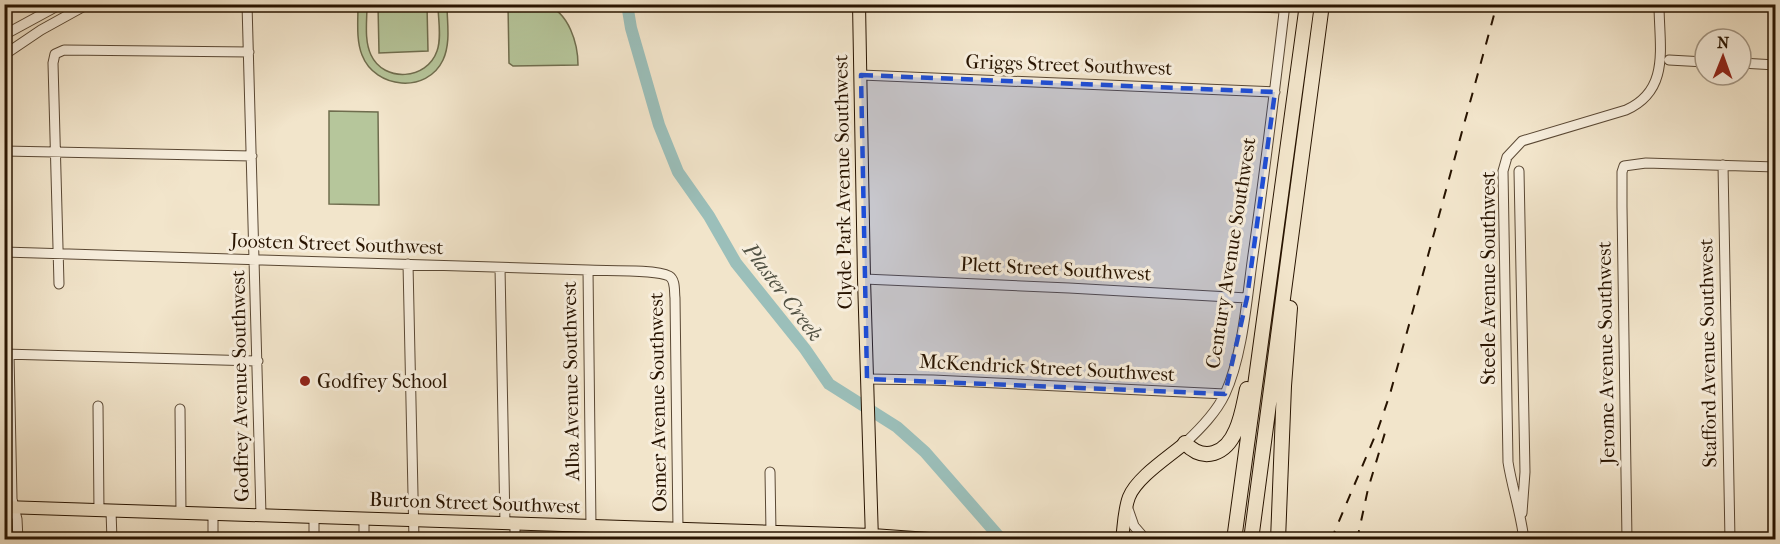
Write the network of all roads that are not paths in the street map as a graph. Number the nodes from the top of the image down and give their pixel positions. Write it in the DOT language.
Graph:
graph roads {
  1 [pos="61,4"];
  2 [pos="88,4"];
  3 [pos="248,4"];
  4 [pos="859,4"];
  5 [pos="1166,4"];
  6 [pos="1307,4"];
  7 [pos="1322,4"];
  8 [pos="1659,4"];
  9 [pos="1285,6"];
  10 [pos="47,8"];
  11 [pos="4,35"];
  12 [pos="249,52"];
  13 [pos="4,55"];
  14 [pos="1670,60"];
  15 [pos="1693,61"];
  16 [pos="1753,64"];
  17 [pos="1776,65"];
  18 [pos="861,75"];
  19 [pos="1275,92"];
  20 [pos="4,151"];
  21 [pos="55,152"];
  22 [pos="252,156"];
  23 [pos="1723,165"];
  24 [pos="1776,167"];
  25 [pos="1519,171"];
  26 [pos="1294,208"];
  27 [pos="4,252"];
  28 [pos="58,253"];
  29 [pos="255,259"];
  30 [pos="408,264"];
  31 [pos="500,268"];
  32 [pos="588,270"];
  33 [pos="669,276"];
  34 [pos="864,279"];
  35 [pos="59,285"];
  36 [pos="1247,298"];
  37 [pos="1265,317"];
  38 [pos="7,354"];
  39 [pos="258,361"];
  40 [pos="867,384"];
  41 [pos="1225,394"];
  42 [pos="98,406"];
  43 [pos="180,409"];
  44 [pos="1185,443"];
  45 [pos="770,472"];
  46 [pos="1127,505"];
  47 [pos="9,507"];
  48 [pos="105,511"];
  49 [pos="181,513"];
  50 [pos="213,514"];
  51 [pos="261,515"];
  52 [pos="314,517"];
  53 [pos="1522,517"];
  54 [pos="364,519"];
  55 [pos="414,521"];
  56 [pos="510,524"];
  57 [pos="591,526"];
  58 [pos="678,529"];
  59 [pos="771,532"];
  60 [pos="616,533"];
  61 [pos="719,535"];
  62 [pos="872,537"];
  63 [pos="18,540"];
  64 [pos="111,540"];
  65 [pos="213,540"];
  66 [pos="314,540"];
  67 [pos="364,540"];
  68 [pos="414,540"];
  69 [pos="515,540"];
  70 [pos="943,540"];
  71 [pos="1122,540"];
  72 [pos="1146,540"];
  73 [pos="1234,540"];
  74 [pos="1251,540"];
  75 [pos="1278,540"];
  76 [pos="1524,540"];
  77 [pos="1627,540"];
  78 [pos="1730,540"];
  1 -- 10 [label="street"];
  2 -- 13 [label="street"];
  3 -- 12 [label="street, Godfrey Avenue Southwest"];
  4 -- 18 [label="main road, Clyde Park Avenue Southwest"];
  5 -- 9 [label="street"];
  6 -- 37 [label="highway"];
  7 -- 26 [label="highway"];
  8 -- 53 [label="street, Steele Avenue Southwest"];
  9 -- 19 [label="street, Century Avenue Southwest"];
  10 -- 11 [label="street"];
  12 -- 21 [label="street"];
  12 -- 22 [label="street, Godfrey Avenue Southwest"];
  14 -- 15 [label="street"];
  16 -- 17 [label="street"];
  18 -- 19 [label="street, Griggs Street Southwest"];
  18 -- 34 [label="main road, Clyde Park Avenue Southwest"];
  19 -- 36 [label="street, Century Avenue Southwest"];
  20 -- 21 [label="street"];
  21 -- 22 [label="street"];
  21 -- 28 [label="street"];
  22 -- 29 [label="street, Godfrey Avenue Southwest"];
  23 -- 24 [label="street"];
  23 -- 77 [label="street, Jerome Avenue Southwest"];
  23 -- 78 [label="street, Stafford Avenue Southwest"];
  25 -- 53 [label="street"];
  26 -- 74 [label="highway"];
  26 -- 75 [label="highway"];
  27 -- 28 [label="street, Joosten Street Southwest"];
  28 -- 29 [label="street, Joosten Street Southwest"];
  28 -- 35 [label="street"];
  29 -- 30 [label="street, Joosten Street Southwest"];
  29 -- 39 [label="street, Godfrey Avenue Southwest"];
  30 -- 31 [label="street, Joosten Street Southwest"];
  30 -- 55 [label="street"];
  31 -- 32 [label="street, Joosten Street Southwest"];
  31 -- 56 [label="street"];
  32 -- 33 [label="street, Joosten Street Southwest"];
  32 -- 57 [label="street, Alba Avenue Southwest"];
  33 -- 58 [label="street, Osmer Avenue Southwest"];
  34 -- 36 [label="street, Plett Street Southwest"];
  34 -- 40 [label="main road, Clyde Park Avenue Southwest"];
  36 -- 41 [label="street, Century Avenue Southwest"];
  37 -- 44 [label="highway"];
  37 -- 73 [label="highway"];
  38 -- 39 [label="street"];
  38 -- 47 [label="street"];
  39 -- 51 [label="street, Godfrey Avenue Southwest"];
  40 -- 41 [label="street, McKendrick Street Southwest"];
  40 -- 62 [label="main road, Clyde Park Avenue Southwest"];
  41 -- 44 [label="street, Century Avenue Southwest"];
  42 -- 48 [label="street"];
  43 -- 49 [label="street"];
  44 -- 46 [label="main road, Century Avenue Southwest"];
  45 -- 59 [label="street"];
  46 -- 71 [label="main road, Century Avenue Southwest"];
  46 -- 72 [label="street"];
  47 -- 48 [label="main road, Burton Street Southwest"];
  47 -- 63 [label="street"];
  48 -- 49 [label="main road, Burton Street Southwest"];
  48 -- 64 [label="street"];
  49 -- 50 [label="main road, Burton Street Southwest"];
  50 -- 51 [label="main road, Burton Street Southwest"];
  50 -- 65 [label="street, Godfrey Avenue Southwest"];
  51 -- 52 [label="main road, Burton Street Southwest"];
  52 -- 54 [label="main road, Burton Street Southwest"];
  52 -- 66 [label="street"];
  53 -- 76 [label="street, Steele Avenue Southwest"];
  54 -- 55 [label="main road, Burton Street Southwest"];
  54 -- 67 [label="street"];
  55 -- 56 [label="main road, Burton Street Southwest"];
  55 -- 68 [label="street"];
  56 -- 57 [label="main road, Burton Street Southwest"];
  56 -- 69 [label="street"];
  57 -- 60 [label="main road, Burton Street Southwest"];
  58 -- 60 [label="main road, Burton Street Southwest"];
  58 -- 61 [label="main road, Burton Street Southwest"];
  59 -- 61 [label="main road, Burton Street Southwest"];
  59 -- 62 [label="main road, Burton Street Southwest"];
  62 -- 70 [label="main road, Burton Street Southwest"];
}
